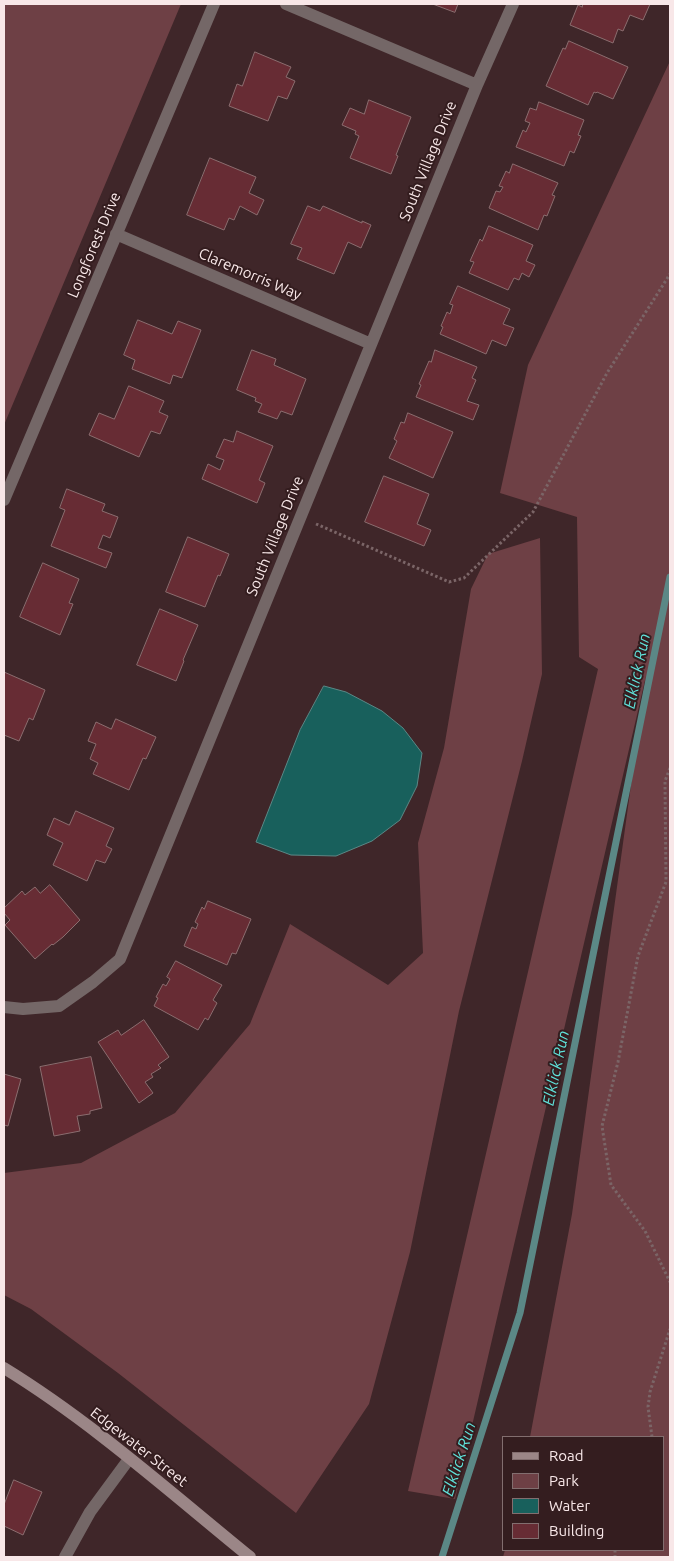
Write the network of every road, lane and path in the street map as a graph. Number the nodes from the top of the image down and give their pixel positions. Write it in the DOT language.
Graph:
graph roads {
  1 [pos="214,4"];
  2 [pos="286,4"];
  3 [pos="512,4"];
  4 [pos="477,85"];
  5 [pos="116,234"];
  6 [pos="670,274"];
  7 [pos="371,344"];
  8 [pos="4,500"];
  9 [pos="300,517"];
  10 [pos="670,768"];
  11 [pos="4,1006"];
  12 [pos="670,1282"];
  13 [pos="670,1329"];
  14 [pos="4,1368"];
  15 [pos="652,1436"];
  16 [pos="129,1459"];
  17 [pos="65,1557"];
  18 [pos="250,1557"];
  1 -- 5 [label="street, Longforest Drive"];
  2 -- 4 [label="street"];
  3 -- 4 [label="street, South Village Drive"];
  4 -- 7 [label="street, South Village Drive"];
  5 -- 7 [label="street, Claremorris Way"];
  5 -- 8 [label="street, Longforest Drive"];
  6 -- 9 [label="path"];
  7 -- 9 [label="street, South Village Drive"];
  9 -- 11 [label="street, South Village Drive"];
  10 -- 12 [label="path"];
  13 -- 15 [label="path"];
  14 -- 16 [label="street, Edgewater Street"];
  16 -- 17 [label="street"];
  16 -- 18 [label="street, Edgewater Street"];
}
